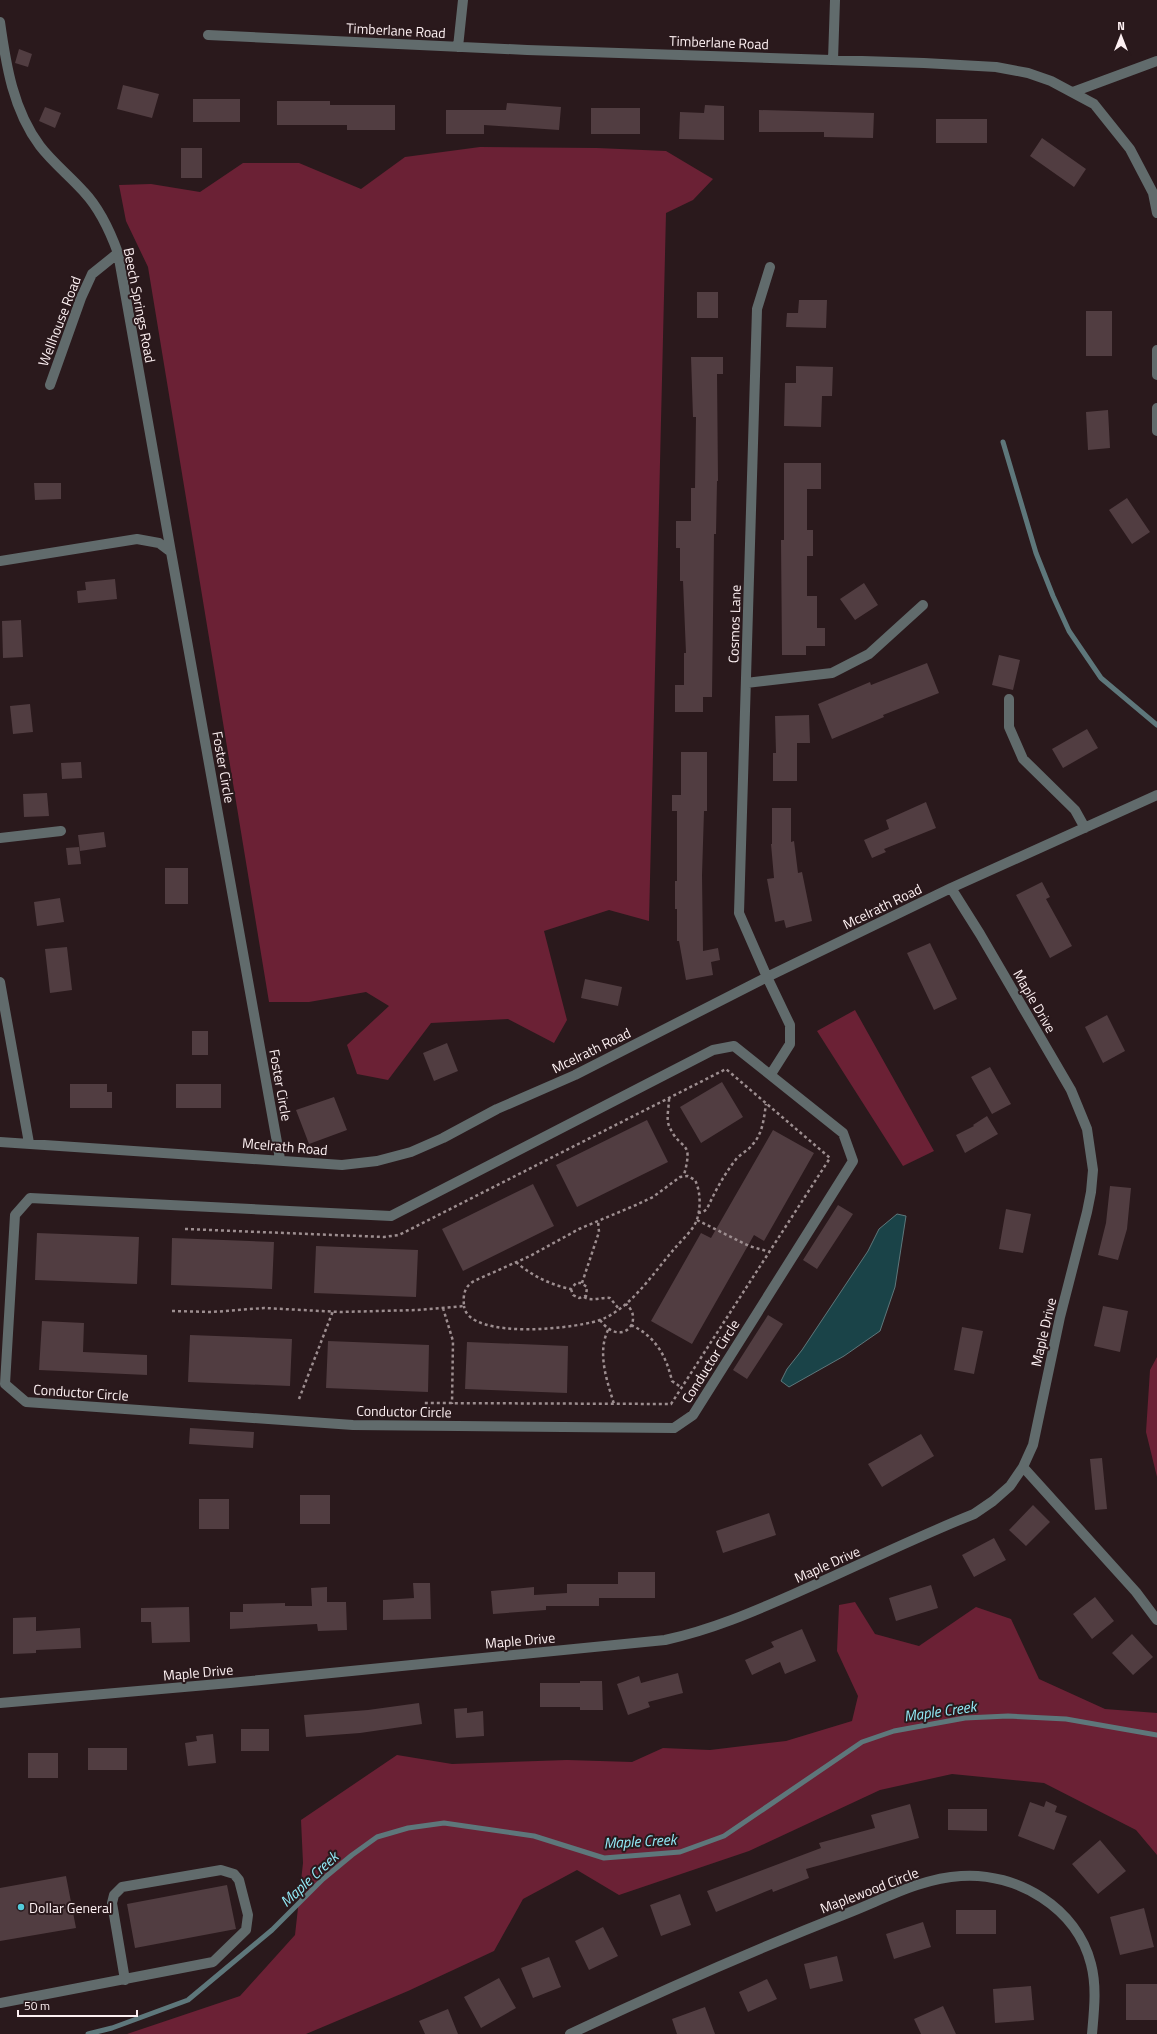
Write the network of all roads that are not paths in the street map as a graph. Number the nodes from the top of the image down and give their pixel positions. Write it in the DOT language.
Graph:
graph roads {
  1 [pos="463,0"];
  2 [pos="834,0"];
  3 [pos="0,22"];
  4 [pos="208,35"];
  5 [pos="458,47"];
  6 [pos="833,60"];
  7 [pos="1157,61"];
  8 [pos="1073,92"];
  9 [pos="1157,213"];
  10 [pos="118,253"];
  11 [pos="770,267"];
  12 [pos="1157,350"];
  13 [pos="1157,375"];
  14 [pos="50,386"];
  15 [pos="1157,408"];
  16 [pos="1157,431"];
  17 [pos="171,552"];
  18 [pos="0,561"];
  19 [pos="923,605"];
  20 [pos="746,684"];
  21 [pos="1009,699"];
  22 [pos="1157,795"];
  23 [pos="1085,828"];
  24 [pos="61,831"];
  25 [pos="0,838"];
  26 [pos="951,888"];
  27 [pos="767,977"];
  28 [pos="0,982"];
  29 [pos="771,1074"];
  30 [pos="0,1142"];
  31 [pos="29,1143"];
  32 [pos="280,1160"];
  33 [pos="3,1339"];
  34 [pos="1023,1466"];
  35 [pos="1157,1620"];
  36 [pos="0,1703"];
  37 [pos="125,1980"];
  38 [pos="0,2003"];
  39 [pos="570,2034"];
  40 [pos="1092,2034"];
  1 -- 5 [label="street"];
  2 -- 6 [label="street"];
  3 -- 10 [label="street, Beech Springs Road"];
  4 -- 5 [label="street, Timberlane Road"];
  5 -- 6 [label="street, Timberlane Road"];
  6 -- 8 [label="street, Timberlane Road"];
  7 -- 8 [label="street"];
  8 -- 9 [label="street, Timberlane Road"];
  10 -- 14 [label="street, Wellhouse Road"];
  10 -- 17 [label="street, Beech Springs Road"];
  11 -- 20 [label="street, Cosmos Lane"];
  12 -- 13 [label="street"];
  15 -- 16 [label="street"];
  17 -- 18 [label="street"];
  17 -- 32 [label="street, Foster Circle"];
  19 -- 20 [label="street"];
  20 -- 27 [label="street, Cosmos Lane"];
  21 -- 23 [label="street"];
  22 -- 23 [label="street, Mcelrath Road"];
  23 -- 26 [label="street, Mcelrath Road"];
  24 -- 25 [label="street"];
  26 -- 27 [label="street, Mcelrath Road"];
  26 -- 34 [label="street, Maple Drive"];
  27 -- 29 [label="street"];
  27 -- 32 [label="street, Mcelrath Road"];
  28 -- 31 [label="street"];
  29 -- 33 [label="street, Conductor Circle"];
  29 -- 33 [label="street, Conductor Circle"];
  30 -- 31 [label="street, Mcelrath Road"];
  31 -- 32 [label="street, Mcelrath Road"];
  34 -- 35 [label="street"];
  34 -- 36 [label="street, Maple Drive"];
  37 -- 37 [label="street"];
  37 -- 38 [label="street"];
  39 -- 40 [label="street, Maplewood Circle"];
}
